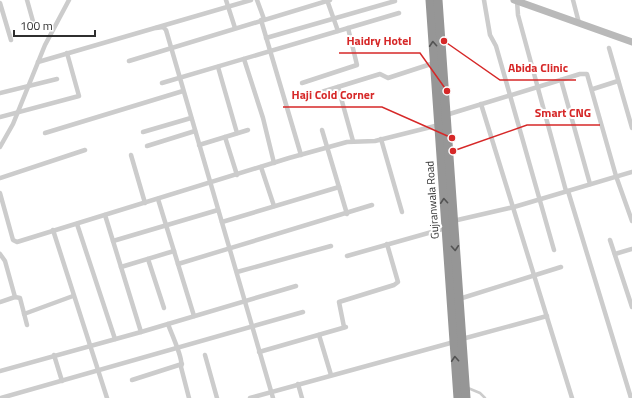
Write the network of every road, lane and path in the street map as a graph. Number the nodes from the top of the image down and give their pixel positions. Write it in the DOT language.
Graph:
graph roads {
  1 [pos="27,0"];
  2 [pos="69,0"];
  3 [pos="226,0"];
  4 [pos="251,0"];
  5 [pos="257,0"];
  6 [pos="328,0"];
  7 [pos="430,0"];
  8 [pos="438,0"];
  9 [pos="484,0"];
  10 [pos="573,0"];
  11 [pos="395,1"];
  12 [pos="516,1"];
  13 [pos="0,3"];
  14 [pos="228,7"];
  15 [pos="399,13"];
  16 [pos="334,19"];
  17 [pos="262,20"];
  18 [pos="579,23"];
  19 [pos="34,25"];
  20 [pos="156,28"];
  21 [pos="235,28"];
  22 [pos="348,28"];
  23 [pos="338,31"];
  24 [pos="266,38"];
  25 [pos="11,40"];
  26 [pos="632,42"];
  27 [pos="170,48"];
  28 [pos="609,48"];
  29 [pos="270,51"];
  30 [pos="67,53"];
  31 [pos="244,59"];
  32 [pos="129,61"];
  33 [pos="38,62"];
  34 [pos="434,63"];
  35 [pos="218,67"];
  36 [pos="180,78"];
  37 [pos="57,79"];
  38 [pos="561,80"];
  39 [pos="618,81"];
  40 [pos="162,83"];
  41 [pos="302,83"];
  42 [pos="27,87"];
  43 [pos="338,87"];
  44 [pos="538,88"];
  45 [pos="593,89"];
  46 [pos="183,92"];
  47 [pos="0,93"];
  48 [pos="510,95"];
  49 [pos="302,98"];
  50 [pos="481,104"];
  51 [pos="19,112"];
  52 [pos="446,115"];
  53 [pos="0,117"];
  54 [pos="191,118"];
  55 [pos="439,125"];
  56 [pos="632,128"];
  57 [pos="248,130"];
  58 [pos="322,130"];
  59 [pos="195,131"];
  60 [pos="143,132"];
  61 [pos="45,133"];
  62 [pos="237,133"];
  63 [pos="225,137"];
  64 [pos="380,139"];
  65 [pos="353,141"];
  66 [pos="198,145"];
  67 [pos="0,146"];
  68 [pos="147,146"];
  69 [pos="328,148"];
  70 [pos="85,150"];
  71 [pos="131,155"];
  72 [pos="301,155"];
  73 [pos="274,163"];
  74 [pos="261,167"];
  75 [pos="632,172"];
  76 [pos="237,175"];
  77 [pos="616,176"];
  78 [pos="0,178"];
  79 [pos="210,183"];
  80 [pos="590,184"];
  81 [pos="339,187"];
  82 [pos="567,191"];
  83 [pos="0,193"];
  84 [pos="158,199"];
  85 [pos="540,199"];
  86 [pos="145,203"];
  87 [pos="274,206"];
  88 [pos="372,206"];
  89 [pos="514,207"];
  90 [pos="218,210"];
  91 [pos="402,212"];
  92 [pos="347,214"];
  93 [pos="105,215"];
  94 [pos="453,221"];
  95 [pos="632,221"];
  96 [pos="222,222"];
  97 [pos="78,224"];
  98 [pos="166,225"];
  99 [pos="446,228"];
  100 [pos="53,230"];
  101 [pos="610,240"];
  102 [pos="113,241"];
  103 [pos="388,244"];
  104 [pos="331,246"];
  105 [pos="230,249"];
  106 [pos="632,249"];
  107 [pos="554,250"];
  108 [pos="174,251"];
  109 [pos="0,254"];
  110 [pos="615,254"];
  111 [pos="347,256"];
  112 [pos="148,259"];
  113 [pos="178,264"];
  114 [pos="560,267"];
  115 [pos="121,268"];
  116 [pos="237,272"];
  117 [pos="534,276"];
  118 [pos="296,286"];
  119 [pos="73,296"];
  120 [pos="15,297"];
  121 [pos="459,299"];
  122 [pos="245,300"];
  123 [pos="0,302"];
  124 [pos="632,307"];
  125 [pos="164,308"];
  126 [pos="303,312"];
  127 [pos="24,314"];
  128 [pos="194,316"];
  129 [pos="547,316"];
  130 [pos="168,324"];
  131 [pos="27,325"];
  132 [pos="252,327"];
  133 [pos="141,332"];
  134 [pos="319,335"];
  135 [pos="115,339"];
  136 [pos="458,340"];
  137 [pos="91,345"];
  138 [pos="176,349"];
  139 [pos="259,352"];
  140 [pos="54,355"];
  141 [pos="205,355"];
  142 [pos="182,364"];
  143 [pos="0,371"];
  144 [pos="99,372"];
  145 [pos="331,375"];
  146 [pos="132,380"];
  147 [pos="62,381"];
  148 [pos="298,384"];
  149 [pos="465,388"];
  150 [pos="271,392"];
  151 [pos="1,398"];
  152 [pos="107,398"];
  153 [pos="189,398"];
  154 [pos="218,398"];
  155 [pos="250,398"];
  156 [pos="273,398"];
  157 [pos="302,398"];
  158 [pos="458,398"];
  159 [pos="466,398"];
  160 [pos="485,398"];
  161 [pos="572,398"];
  162 [pos="631,398"];
  1 -- 19 [label="street"];
  2 -- 33 [label="street"];
  3 -- 14 [label="street"];
  4 -- 14 [label="street"];
  5 -- 17 [label="street"];
  6 -- 16 [label="street"];
  6 -- 17 [label="street"];
  34 -- 7 [label="highway, Gujranwala Road, one-way"];
  8 -- 52 [label="highway, Gujranwala Road"];
  9 -- 48 [label="street"];
  10 -- 18 [label="street"];
  11 -- 16 [label="street"];
  12 -- 18 [label="main road"];
  12 -- 44 [label="street"];
  13 -- 25 [label="street"];
  14 -- 20 [label="street"];
  14 -- 21 [label="street"];
  15 -- 22 [label="street"];
  16 -- 23 [label="street"];
  16 -- 24 [label="street"];
  17 -- 21 [label="street"];
  17 -- 24 [label="street"];
  18 -- 26 [label="main road"];
  20 -- 27 [label="street"];
  20 -- 30 [label="street"];
  21 -- 27 [label="street"];
  22 -- 23 [label="street"];
  22 -- 41 [label="street"];
  23 -- 29 [label="street"];
  24 -- 29 [label="street"];
  27 -- 32 [label="street"];
  27 -- 36 [label="street"];
  28 -- 39 [label="street"];
  29 -- 31 [label="street"];
  29 -- 72 [label="street"];
  30 -- 33 [label="street"];
  30 -- 51 [label="street"];
  31 -- 35 [label="street"];
  31 -- 73 [label="street"];
  33 -- 42 [label="street"];
  34 -- 43 [label="street"];
  34 -- 55 [label="highway, Gujranwala Road"];
  35 -- 36 [label="street"];
  35 -- 62 [label="street"];
  36 -- 40 [label="street"];
  36 -- 46 [label="street"];
  37 -- 42 [label="street"];
  38 -- 44 [label="street"];
  38 -- 45 [label="street"];
  38 -- 80 [label="street"];
  39 -- 45 [label="street"];
  39 -- 56 [label="street"];
  42 -- 47 [label="street"];
  42 -- 51 [label="street"];
  43 -- 49 [label="street"];
  43 -- 65 [label="street"];
  44 -- 48 [label="street"];
  44 -- 82 [label="street"];
  45 -- 77 [label="street"];
  46 -- 54 [label="street"];
  46 -- 61 [label="street"];
  48 -- 50 [label="street"];
  48 -- 85 [label="street"];
  50 -- 52 [label="street"];
  50 -- 89 [label="street"];
  51 -- 53 [label="street"];
  51 -- 67 [label="street"];
  52 -- 94 [label="highway, Gujranwala Road"];
  54 -- 59 [label="street"];
  54 -- 60 [label="street"];
  55 -- 64 [label="street"];
  99 -- 55 [label="highway, Gujranwala Road, one-way"];
  57 -- 62 [label="street"];
  58 -- 69 [label="street"];
  59 -- 66 [label="street"];
  59 -- 68 [label="street"];
  62 -- 63 [label="street"];
  63 -- 66 [label="street"];
  63 -- 76 [label="street"];
  64 -- 65 [label="street"];
  64 -- 91 [label="street"];
  65 -- 69 [label="street"];
  66 -- 79 [label="street"];
  69 -- 72 [label="street"];
  69 -- 81 [label="street"];
  70 -- 78 [label="street"];
  71 -- 86 [label="street"];
  72 -- 73 [label="street"];
  73 -- 74 [label="street"];
  74 -- 76 [label="street"];
  74 -- 87 [label="street"];
  75 -- 77 [label="street"];
  76 -- 79 [label="street"];
  77 -- 80 [label="street"];
  77 -- 95 [label="street"];
  79 -- 84 [label="street"];
  79 -- 90 [label="street"];
  80 -- 82 [label="street"];
  81 -- 87 [label="street"];
  81 -- 92 [label="street"];
  82 -- 85 [label="street"];
  82 -- 162 [label="street"];
  83 -- 100 [label="street"];
  84 -- 86 [label="street"];
  84 -- 98 [label="street"];
  85 -- 89 [label="street"];
  85 -- 107 [label="street"];
  86 -- 93 [label="street"];
  87 -- 96 [label="street"];
  88 -- 92 [label="street"];
  89 -- 94 [label="street"];
  89 -- 117 [label="street"];
  90 -- 96 [label="street"];
  90 -- 98 [label="street"];
  92 -- 105 [label="street"];
  93 -- 97 [label="street"];
  93 -- 102 [label="street"];
  94 -- 121 [label="highway, Gujranwala Road, one-way"];
  96 -- 105 [label="street"];
  97 -- 100 [label="street"];
  97 -- 135 [label="street"];
  98 -- 102 [label="street"];
  98 -- 108 [label="street"];
  99 -- 103 [label="street"];
  99 -- 136 [label="highway, Gujranwala Road"];
  100 -- 119 [label="street"];
  101 -- 110 [label="street"];
  102 -- 115 [label="street"];
  103 -- 111 [label="street"];
  103 -- 134 [label="street"];
  104 -- 116 [label="street"];
  105 -- 113 [label="street"];
  105 -- 116 [label="street"];
  106 -- 110 [label="street"];
  108 -- 112 [label="street"];
  108 -- 113 [label="street"];
  109 -- 120 [label="street"];
  110 -- 124 [label="street"];
  112 -- 115 [label="street"];
  112 -- 125 [label="street"];
  113 -- 128 [label="street"];
  114 -- 117 [label="street"];
  115 -- 133 [label="street"];
  116 -- 122 [label="street"];
  117 -- 121 [label="street"];
  117 -- 129 [label="street"];
  118 -- 122 [label="street"];
  119 -- 127 [label="street"];
  119 -- 137 [label="street"];
  120 -- 123 [label="street"];
  120 -- 127 [label="street"];
  121 -- 136 [label="highway, Gujranwala Road"];
  122 -- 128 [label="street"];
  122 -- 132 [label="street"];
  126 -- 132 [label="street"];
  127 -- 131 [label="street"];
  128 -- 130 [label="street"];
  129 -- 136 [label="street"];
  129 -- 161 [label="street"];
  130 -- 133 [label="street"];
  130 -- 138 [label="street"];
  132 -- 138 [label="street"];
  132 -- 139 [label="street"];
  133 -- 135 [label="street"];
  134 -- 139 [label="street"];
  134 -- 145 [label="street"];
  135 -- 137 [label="street"];
  136 -- 145 [label="street"];
  136 -- 149 [label="highway, Gujranwala Road"];
  158 -- 136 [label="highway, Gujranwala Road, one-way"];
  137 -- 140 [label="street"];
  137 -- 144 [label="street"];
  138 -- 142 [label="street"];
  138 -- 144 [label="street"];
  139 -- 150 [label="street"];
  140 -- 143 [label="street"];
  140 -- 147 [label="street"];
  141 -- 154 [label="street"];
  142 -- 146 [label="street"];
  142 -- 153 [label="street"];
  144 -- 147 [label="street"];
  144 -- 152 [label="street"];
  145 -- 148 [label="street"];
  147 -- 151 [label="street"];
  148 -- 150 [label="street"];
  148 -- 157 [label="street"];
  149 -- 159 [label="highway, Gujranwala Road"];
  149 -- 160 [label="lane"];
  150 -- 155 [label="street"];
  150 -- 156 [label="street"];
}
